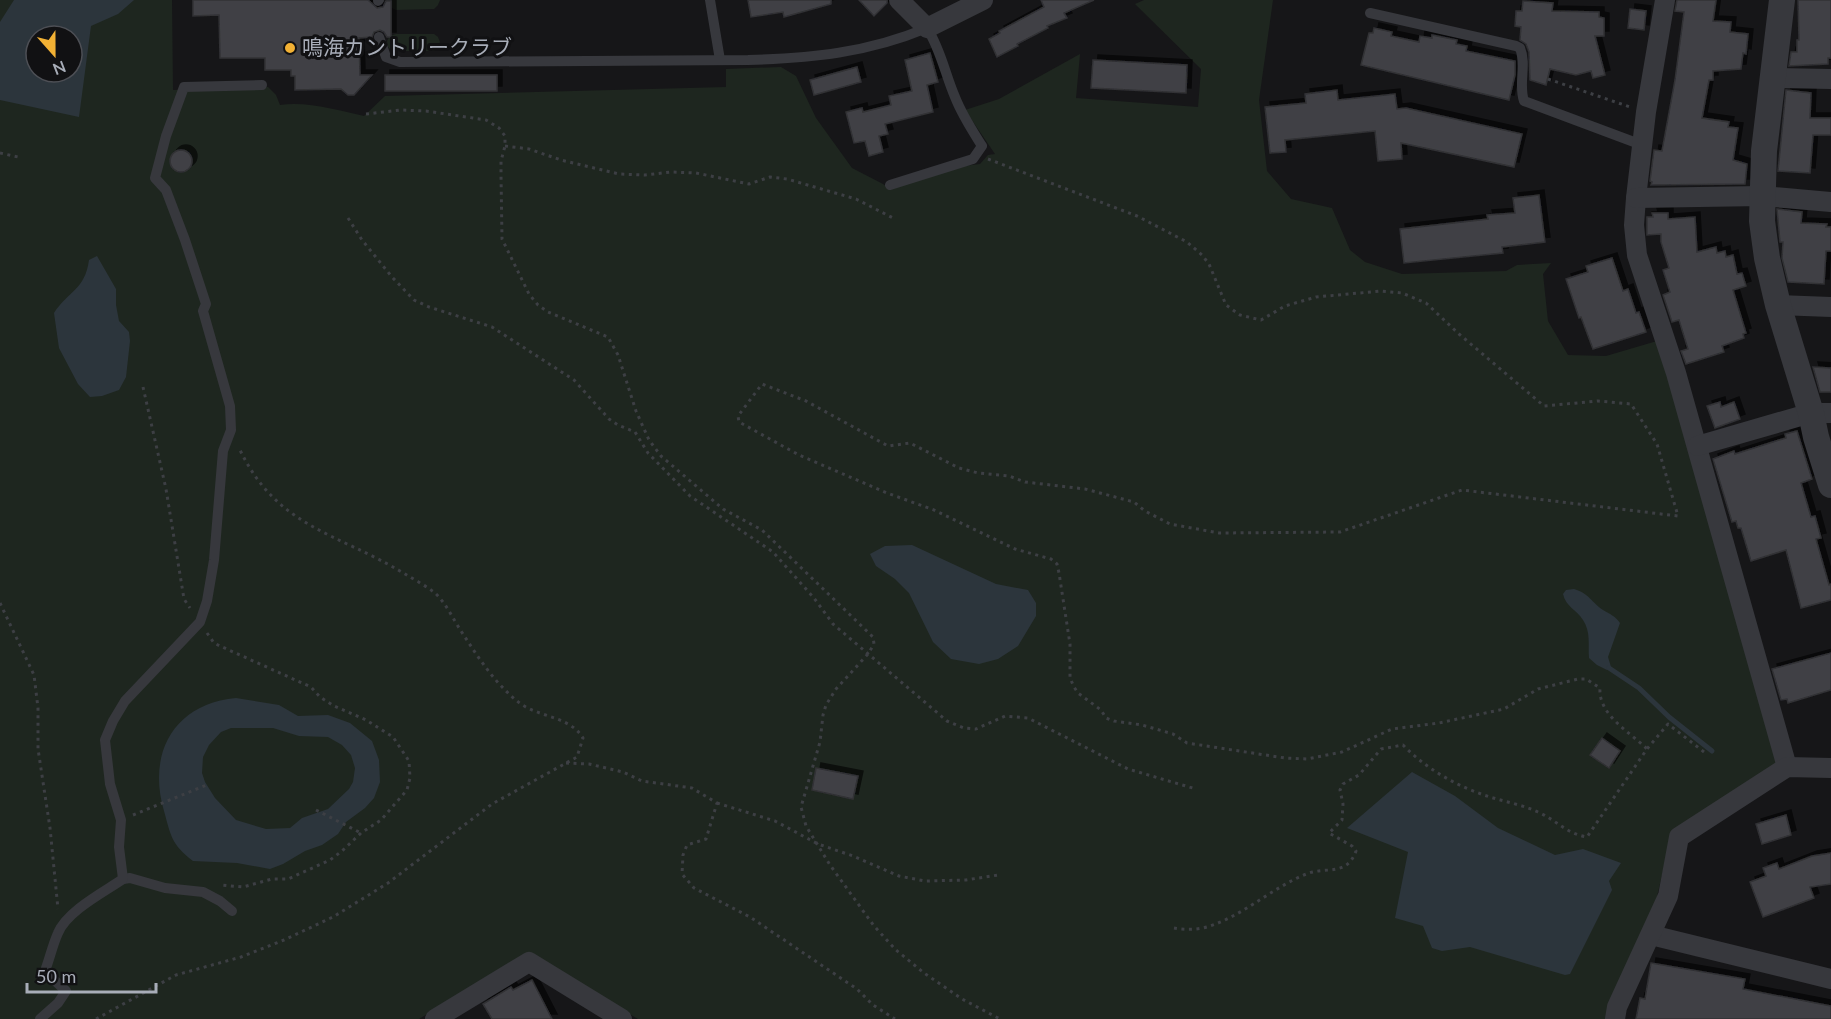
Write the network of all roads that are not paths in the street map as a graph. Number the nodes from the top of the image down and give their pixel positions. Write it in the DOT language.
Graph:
graph roads {
  1 [pos="710,0"];
  2 [pos="899,0"];
  3 [pos="983,0"];
  4 [pos="1665,0"];
  5 [pos="1782,0"];
  6 [pos="1371,13"];
  7 [pos="927,28"];
  8 [pos="379,37"];
  9 [pos="720,60"];
  10 [pos="1772,78"];
  11 [pos="1831,79"];
  12 [pos="262,85"];
  13 [pos="1642,145"];
  14 [pos="890,185"];
  15 [pos="1762,196"];
  16 [pos="1636,198"];
  17 [pos="1831,202"];
  18 [pos="1778,305"];
  19 [pos="1831,307"];
  20 [pos="1821,413"];
  21 [pos="1697,446"];
  22 [pos="1831,485"];
  23 [pos="1787,767"];
  24 [pos="1831,768"];
  25 [pos="123,879"];
  26 [pos="232,911"];
  27 [pos="1651,935"];
  28 [pos="1831,979"];
  29 [pos="40,1019"];
  30 [pos="435,1019"];
  31 [pos="622,1019"];
  32 [pos="1615,1019"];
  1 -- 9 [label="lane"];
  2 -- 7 [label="street"];
  3 -- 7 [label="street"];
  4 -- 13 [label="street"];
  5 -- 10 [label="street"];
  6 -- 13 [label="lane"];
  7 -- 9 [label="lane"];
  7 -- 14 [label="lane"];
  8 -- 9 [label="lane"];
  10 -- 11 [label="street"];
  10 -- 15 [label="street"];
  12 -- 25 [label="lane"];
  13 -- 16 [label="street"];
  15 -- 16 [label="street"];
  15 -- 17 [label="street"];
  15 -- 18 [label="street"];
  16 -- 21 [label="street"];
  18 -- 19 [label="street"];
  18 -- 20 [label="street"];
  20 -- 21 [label="street"];
  20 -- 22 [label="street"];
  21 -- 23 [label="street"];
  23 -- 24 [label="street"];
  23 -- 27 [label="street"];
  25 -- 26 [label="lane"];
  25 -- 29 [label="lane"];
  27 -- 28 [label="street"];
  27 -- 32 [label="street"];
  30 -- 31 [label="street"];
}
